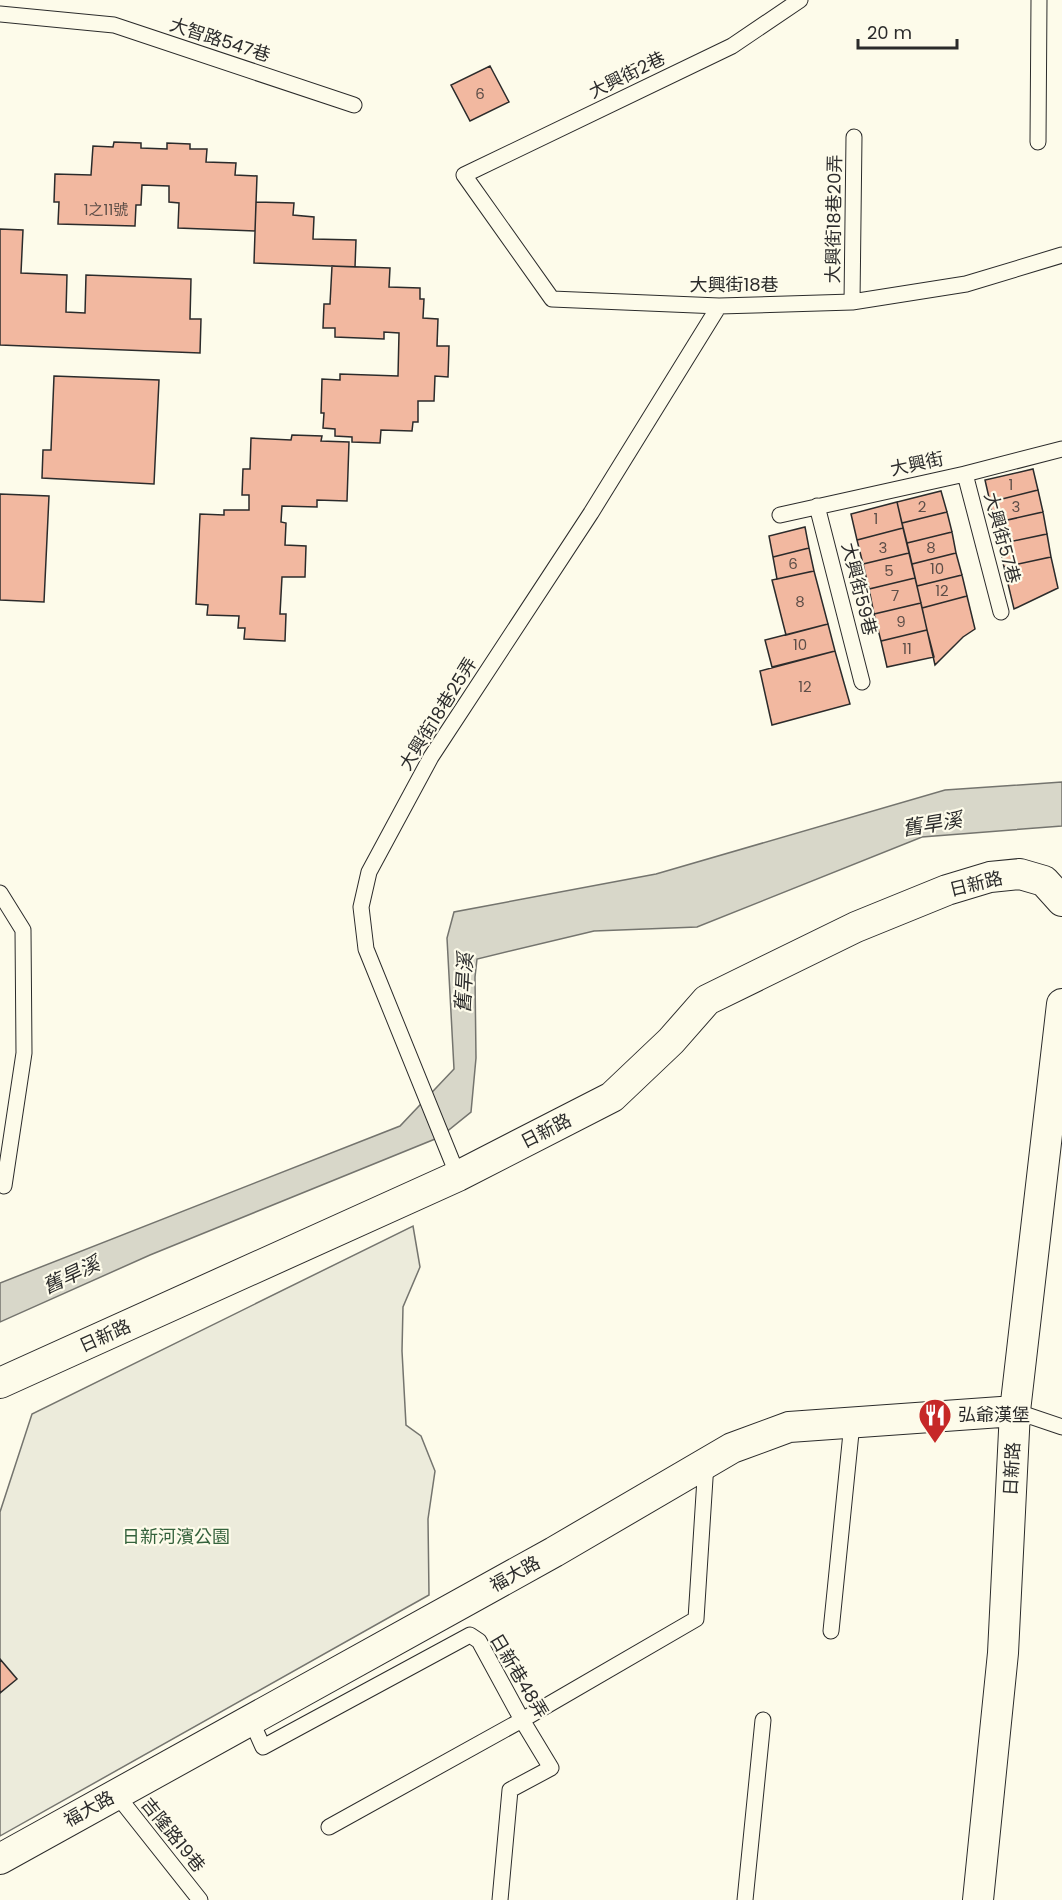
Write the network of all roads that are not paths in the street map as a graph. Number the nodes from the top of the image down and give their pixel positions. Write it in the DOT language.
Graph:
graph roads {
  1 [pos="800,0"];
  2 [pos="1039,0"];
  3 [pos="0,14"];
  4 [pos="354,105"];
  5 [pos="854,137"];
  6 [pos="1038,142"];
  7 [pos="464,175"];
  8 [pos="1062,255"];
  9 [pos="852,302"];
  10 [pos="719,306"];
  11 [pos="1062,449"];
  12 [pos="965,474"];
  13 [pos="817,506"];
  14 [pos="780,515"];
  15 [pos="1001,612"];
  16 [pos="862,682"];
  17 [pos="0,893"];
  18 [pos="1062,901"];
  19 [pos="1062,1004"];
  20 [pos="458,1176"];
  21 [pos="4,1186"];
  22 [pos="0,1383"];
  23 [pos="1015,1411"];
  24 [pos="852,1423"];
  25 [pos="1062,1427"];
  26 [pos="706,1463"];
  27 [pos="831,1630"];
  28 [pos="251,1720"];
  29 [pos="522,1720"];
  30 [pos="764,1720"];
  31 [pos="116,1794"];
  32 [pos="329,1827"];
  33 [pos="0,1859"];
  34 [pos="200,1900"];
  35 [pos="501,1900"];
  36 [pos="745,1900"];
  37 [pos="978,1900"];
  1 -- 7 [label="lane, 大興街2巷"];
  2 -- 6 [label="lane"];
  3 -- 4 [label="lane, 大智路547巷"];
  5 -- 9 [label="lane, 大興街18巷20弄"];
  7 -- 10 [label="lane, 大興街18巷"];
  8 -- 9 [label="lane, 大興街18巷"];
  9 -- 10 [label="lane, 大興街18巷"];
  10 -- 20 [label="lane, 大興街18巷25弄"];
  11 -- 12 [label="lane, 大興街"];
  12 -- 13 [label="lane, 大興街"];
  12 -- 15 [label="lane, 大興街57巷"];
  13 -- 14 [label="lane, 大興街"];
  13 -- 16 [label="lane, 大興街59巷"];
  17 -- 21 [label="lane"];
  18 -- 20 [label="street, 日新路"];
  19 -- 23 [label="street, 日新路"];
  20 -- 22 [label="street, 日新路"];
  23 -- 24 [label="street, 福大路"];
  23 -- 25 [label="lane, 福大路"];
  23 -- 37 [label="street, 日新路"];
  24 -- 26 [label="street, 福大路"];
  24 -- 27 [label="lane"];
  26 -- 28 [label="street, 福大路"];
  26 -- 29 [label="lane"];
  28 -- 29 [label="lane, 日新巷48弄"];
  28 -- 31 [label="street, 福大路"];
  29 -- 32 [label="lane"];
  29 -- 35 [label="lane, 日新巷48弄"];
  30 -- 36 [label="lane"];
  31 -- 33 [label="street, 福大路"];
  31 -- 34 [label="lane, 吉隆路19巷"];
}
